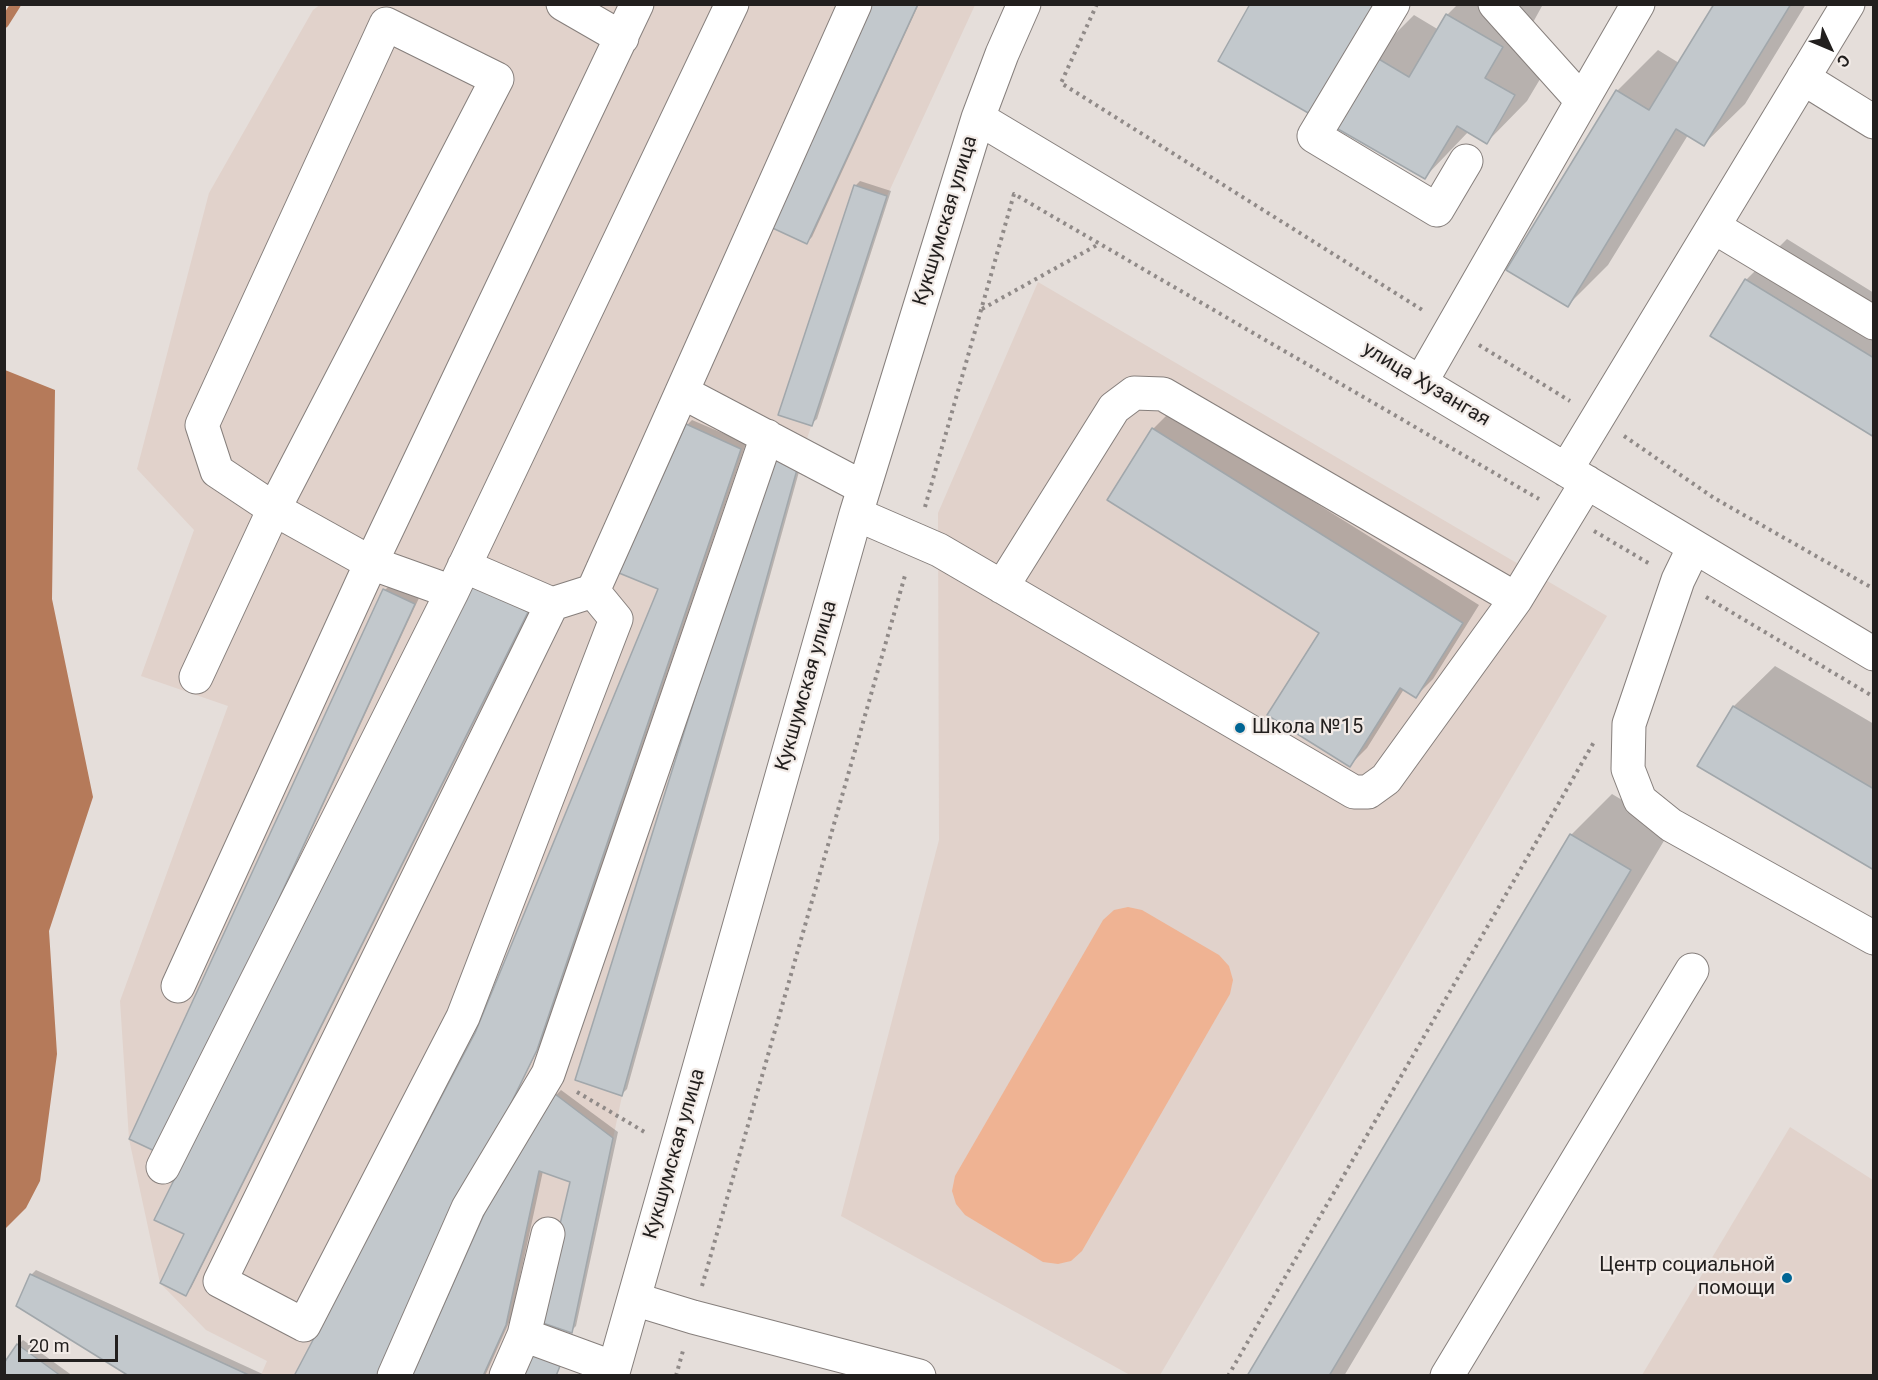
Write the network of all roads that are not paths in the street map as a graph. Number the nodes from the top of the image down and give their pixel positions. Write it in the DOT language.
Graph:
graph roads {
  1 [pos="563,4"];
  2 [pos="637,4"];
  3 [pos="732,4"];
  4 [pos="855,4"];
  5 [pos="1024,4"];
  6 [pos="1393,4"];
  7 [pos="1496,4"];
  8 [pos="1638,4"];
  9 [pos="1848,4"];
  10 [pos="622,38"];
  11 [pos="1803,78"];
  12 [pos="1582,101"];
  13 [pos="978,118"];
  14 [pos="1874,122"];
  15 [pos="1466,161"];
  16 [pos="1714,227"];
  17 [pos="1874,323"];
  18 [pos="1421,382"];
  19 [pos="682,392"];
  20 [pos="767,436"];
  21 [pos="1577,476"];
  22 [pos="860,501"];
  23 [pos="274,509"];
  24 [pos="1694,547"];
  25 [pos="371,563"];
  26 [pos="458,579"];
  27 [pos="1002,587"];
  28 [pos="593,591"];
  29 [pos="1516,599"];
  30 [pos="552,604"];
  31 [pos="1874,654"];
  32 [pos="196,677"];
  33 [pos="1874,938"];
  34 [pos="1692,970"];
  35 [pos="178,986"];
  36 [pos="163,1167"];
  37 [pos="548,1234"];
  38 [pos="634,1299"];
  39 [pos="524,1335"];
  40 [pos="613,1372"];
  41 [pos="394,1376"];
  42 [pos="506,1376"];
  43 [pos="919,1376"];
  44 [pos="1447,1376"];
  1 -- 10 [label="street"];
  2 -- 10 [label="street"];
  3 -- 26 [label="street"];
  4 -- 19 [label="street"];
  5 -- 13 [label="street, Кукшумская улица"];
  6 -- 15 [label="street"];
  7 -- 12 [label="street"];
  8 -- 12 [label="street"];
  9 -- 11 [label="street"];
  10 -- 25 [label="street"];
  11 -- 14 [label="street"];
  11 -- 16 [label="street"];
  12 -- 18 [label="street"];
  13 -- 18 [label="street, улица Хузангая"];
  13 -- 22 [label="street, Кукшумская улица"];
  16 -- 17 [label="street"];
  16 -- 21 [label="street"];
  18 -- 21 [label="street, улица Хузангая"];
  19 -- 20 [label="street"];
  19 -- 28 [label="street"];
  20 -- 22 [label="street"];
  20 -- 41 [label="street"];
  21 -- 24 [label="street, улица Хузангая"];
  21 -- 29 [label="street"];
  22 -- 27 [label="street"];
  22 -- 38 [label="street, Кукшумская улица"];
  23 -- 23 [label="street"];
  23 -- 25 [label="street"];
  23 -- 32 [label="street"];
  24 -- 31 [label="street, улица Хузангая"];
  24 -- 33 [label="street"];
  25 -- 26 [label="street"];
  25 -- 35 [label="street"];
  26 -- 30 [label="street"];
  26 -- 36 [label="street"];
  27 -- 29 [label="street"];
  27 -- 29 [label="street"];
  28 -- 30 [label="street"];
  28 -- 30 [label="street"];
  34 -- 44 [label="street"];
  37 -- 39 [label="street"];
  38 -- 40 [label="street, Кукшумская улица"];
  38 -- 43 [label="street"];
  39 -- 40 [label="street"];
  39 -- 42 [label="street"];
}
